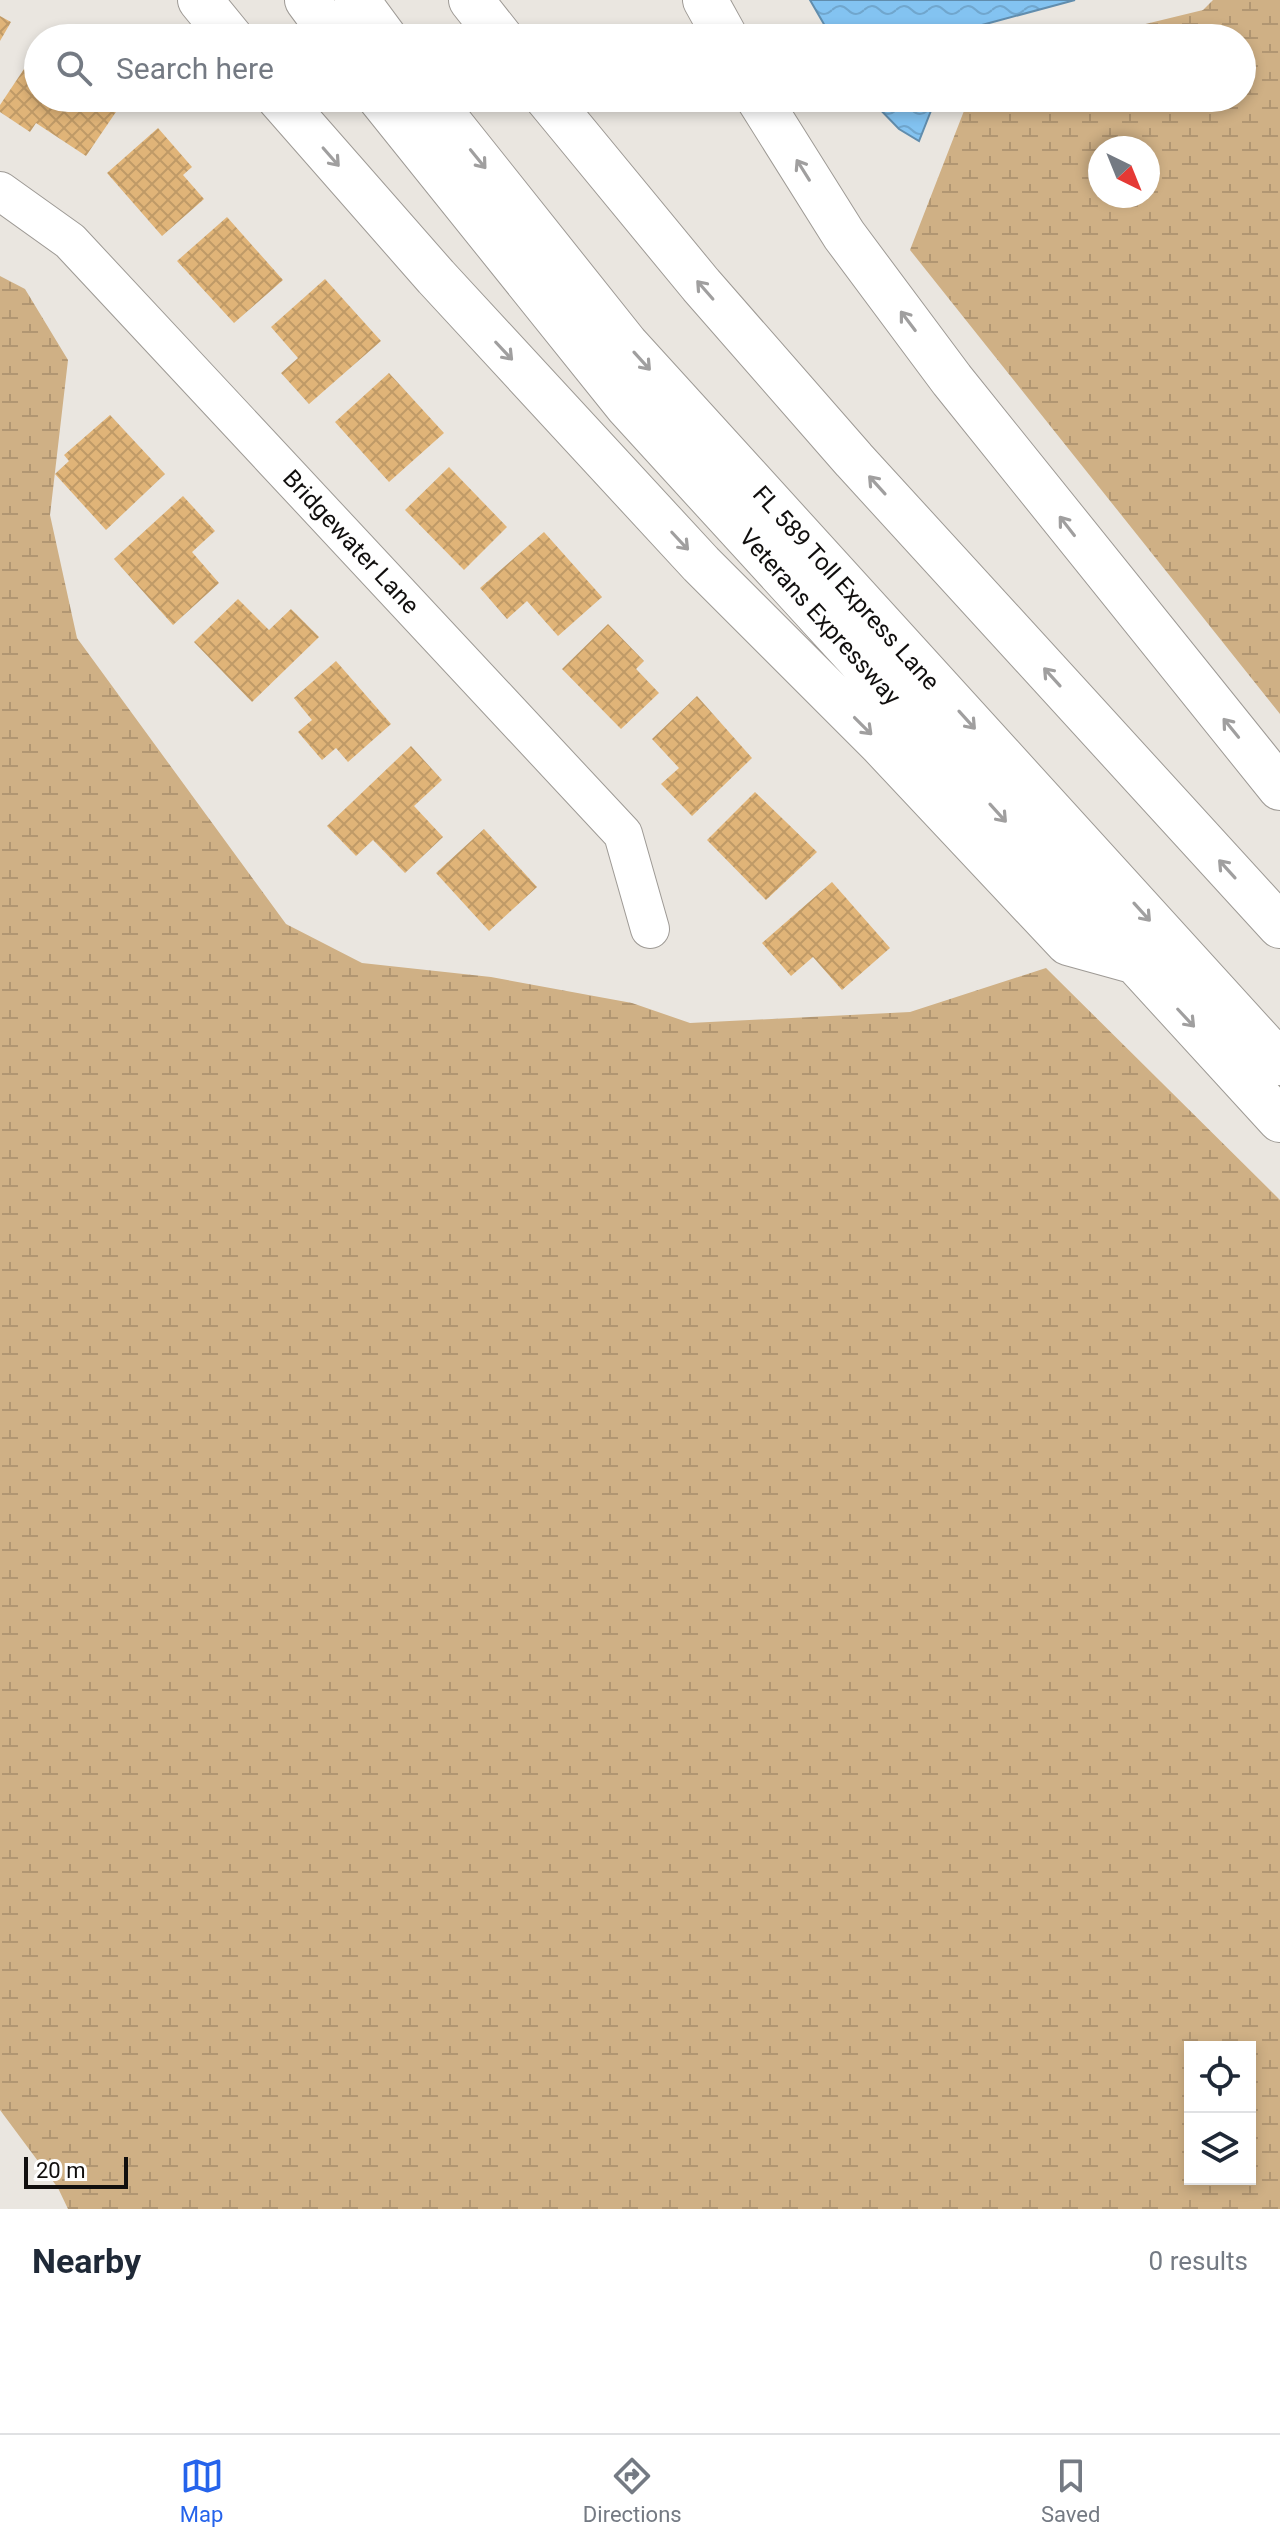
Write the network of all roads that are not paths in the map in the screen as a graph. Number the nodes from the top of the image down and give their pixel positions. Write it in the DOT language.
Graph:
graph roads {
  1 [pos="200,0"];
  2 [pos="307,0"];
  3 [pos="357,0"];
  4 [pos="471,0"];
  5 [pos="705,0"];
  6 [pos="220,24"];
  7 [pos="325,24"];
  8 [pos="375,24"];
  9 [pos="490,24"];
  10 [pos="718,24"];
  11 [pos="291,112"];
  12 [pos="391,112"];
  13 [pos="441,112"];
  14 [pos="559,112"];
  15 [pos="767,112"];
  16 [pos="0,191"];
  17 [pos="1280,788"];
  18 [pos="1280,926"];
  19 [pos="650,929"];
  20 [pos="1133,961"];
  21 [pos="1280,1063"];
  22 [pos="1280,1120"];
  1 -- 6 [label="highway"];
  2 -- 7 [label="highway"];
  3 -- 8 [label="highway"];
  4 -- 9 [label="highway"];
  5 -- 10 [label="highway"];
  11 -- 20 [label="highway, one-way"];
  12 -- 20 [label="highway, Veterans Expressway, one-way"];
  13 -- 21 [label="highway, FL 589 Toll Express Lane, one-way"];
  18 -- 14 [label="highway, one-way"];
  17 -- 15 [label="highway, one-way"];
  16 -- 19 [label="street, Bridgewater Lane"];
  20 -- 22 [label="highway, Veterans Expressway, one-way"];
}
